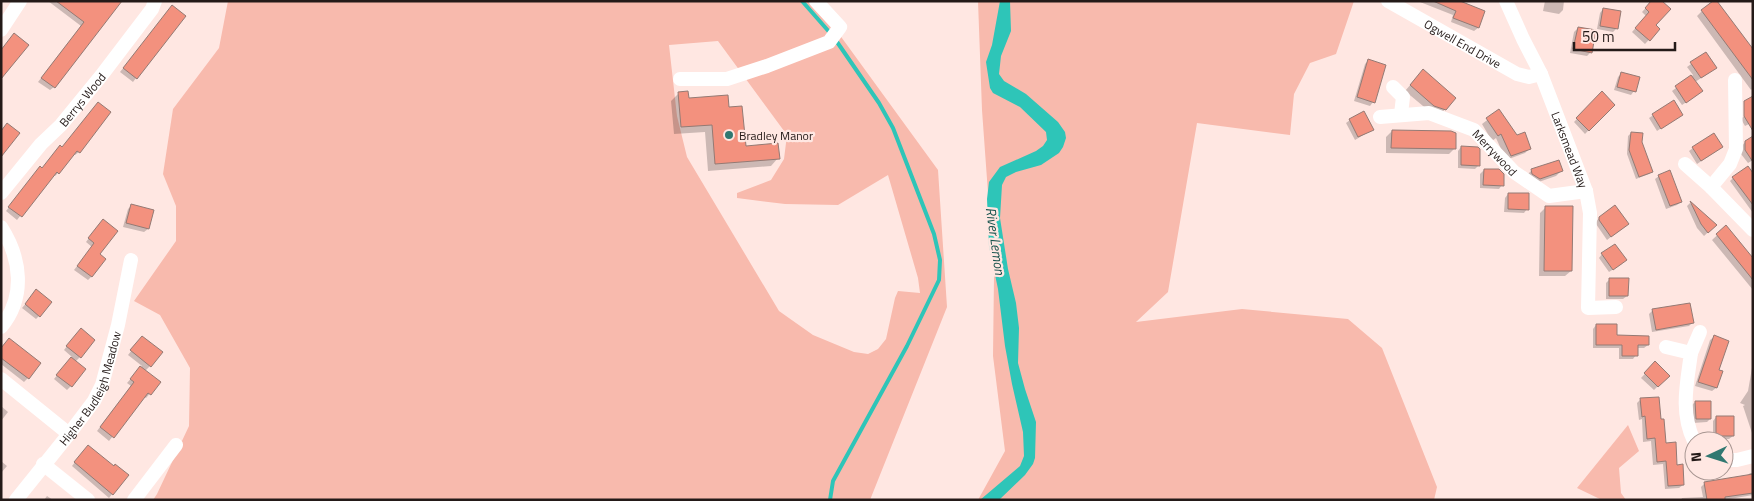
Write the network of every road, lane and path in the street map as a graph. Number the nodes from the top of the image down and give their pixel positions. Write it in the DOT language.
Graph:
graph roads {
  1 [pos="20,1"];
  2 [pos="156,1"];
  3 [pos="816,1"];
  4 [pos="1388,1"];
  5 [pos="1506,1"];
  6 [pos="1,30"];
  7 [pos="1541,74"];
  8 [pos="680,79"];
  9 [pos="1735,80"];
  10 [pos="1393,87"];
  11 [pos="1401,114"];
  12 [pos="1380,117"];
  13 [pos="1685,164"];
  14 [pos="1711,187"];
  15 [pos="1586,191"];
  16 [pos="1,193"];
  17 [pos="1,227"];
  18 [pos="1753,230"];
  19 [pos="131,260"];
  20 [pos="1616,307"];
  21 [pos="1,327"];
  22 [pos="1700,332"];
  23 [pos="1666,347"];
  24 [pos="1691,352"];
  25 [pos="1,380"];
  26 [pos="1689,431"];
  27 [pos="69,434"];
  28 [pos="176,444"];
  29 [pos="1753,456"];
  30 [pos="1734,460"];
  31 [pos="43,464"];
  32 [pos="16,500"];
  33 [pos="88,500"];
  34 [pos="134,500"];
  1 -- 6 [label="street"];
  2 -- 16 [label="street, Berrys Wood"];
  3 -- 8 [label="street"];
  4 -- 7 [label="street, Ogwell End Drive"];
  5 -- 7 [label="street, Larksmead Way"];
  7 -- 15 [label="street, Larksmead Way"];
  9 -- 14 [label="street"];
  10 -- 11 [label="street"];
  11 -- 12 [label="street, Merrywood"];
  11 -- 15 [label="street, Merrywood"];
  13 -- 14 [label="street"];
  14 -- 18 [label="street"];
  15 -- 20 [label="street, Larksmead Way"];
  17 -- 21 [label="street"];
  19 -- 27 [label="street, Higher Budleigh Meadow"];
  22 -- 24 [label="street"];
  23 -- 24 [label="street"];
  24 -- 26 [label="street"];
  25 -- 27 [label="street"];
  27 -- 31 [label="street, Higher Budleigh Meadow"];
  28 -- 34 [label="street"];
  29 -- 30 [label="street"];
  31 -- 32 [label="street, Higher Budleigh Meadow"];
  31 -- 33 [label="street"];
}
